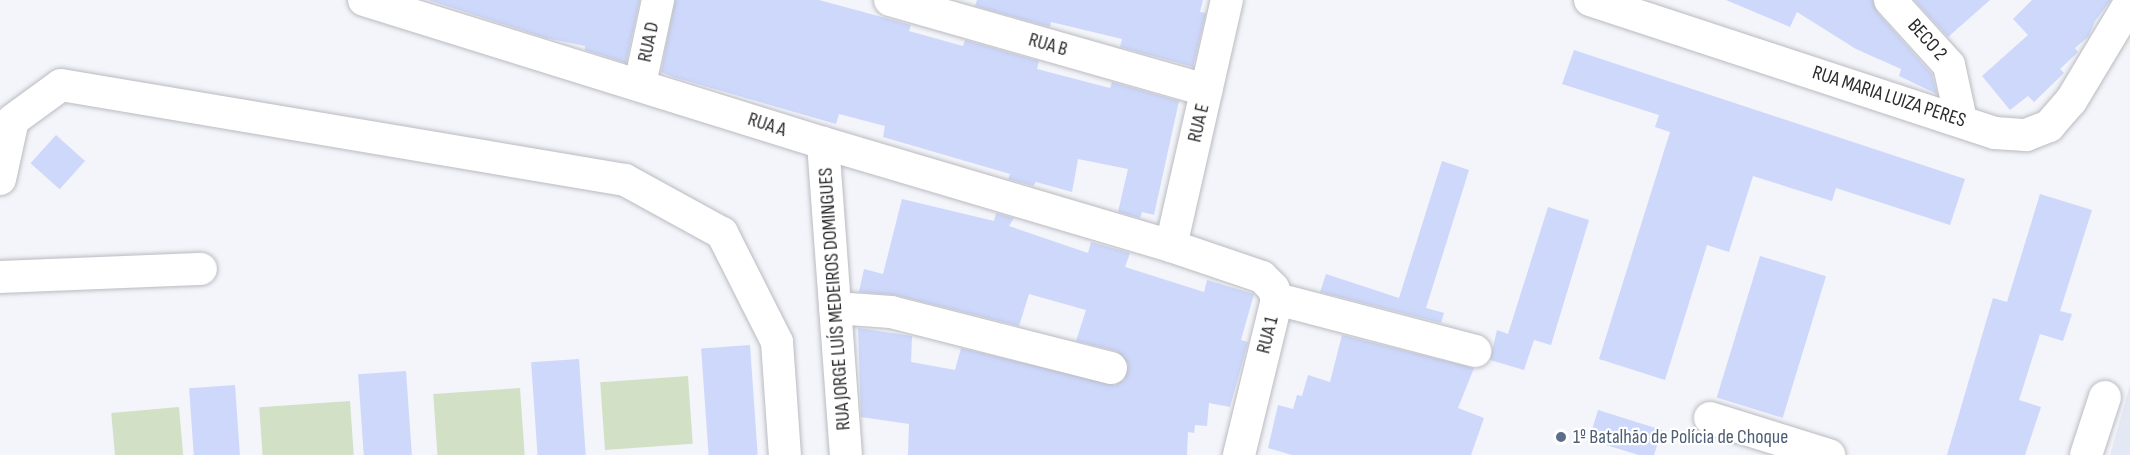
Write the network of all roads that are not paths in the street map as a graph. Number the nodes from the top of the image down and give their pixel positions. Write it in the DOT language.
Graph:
graph roads {
  1 [pos="364,0"];
  2 [pos="658,0"];
  3 [pos="890,0"];
  4 [pos="1227,0"];
  5 [pos="1590,0"];
  6 [pos="1890,0"];
  7 [pos="2125,11"];
  8 [pos="639,84"];
  9 [pos="1206,90"];
  10 [pos="1961,120"];
  11 [pos="823,143"];
  12 [pos="0,179"];
  13 [pos="1171,246"];
  14 [pos="201,269"];
  15 [pos="0,277"];
  16 [pos="1277,299"];
  17 [pos="835,308"];
  18 [pos="1475,351"];
  19 [pos="1111,368"];
  20 [pos="2105,397"];
  21 [pos="1710,418"];
  22 [pos="785,455"];
  23 [pos="846,455"];
  24 [pos="1239,455"];
  25 [pos="1829,455"];
  26 [pos="2086,455"];
  1 -- 8 [label="street, RUA A"];
  2 -- 8 [label="street, RUA D"];
  3 -- 9 [label="street, RUA B"];
  4 -- 9 [label="street, RUA E"];
  5 -- 10 [label="street, RUA MARIA LUIZA PERES"];
  6 -- 10 [label="street, BECO 2"];
  7 -- 10 [label="street, RUA MARIA LUIZA PERES"];
  8 -- 11 [label="street, RUA A"];
  9 -- 13 [label="street, RUA E"];
  11 -- 13 [label="street, RUA A"];
  11 -- 17 [label="street, RUA JORGE LUÍS MEDEIROS DOMINGUES"];
  12 -- 22 [label="street"];
  13 -- 16 [label="street, RUA 1"];
  14 -- 15 [label="street"];
  16 -- 18 [label="street"];
  16 -- 24 [label="street, RUA 1"];
  17 -- 19 [label="street"];
  17 -- 23 [label="street, RUA JORGE LUÍS MEDEIROS DOMINGUES"];
  20 -- 26 [label="street"];
  21 -- 25 [label="street"];
}
